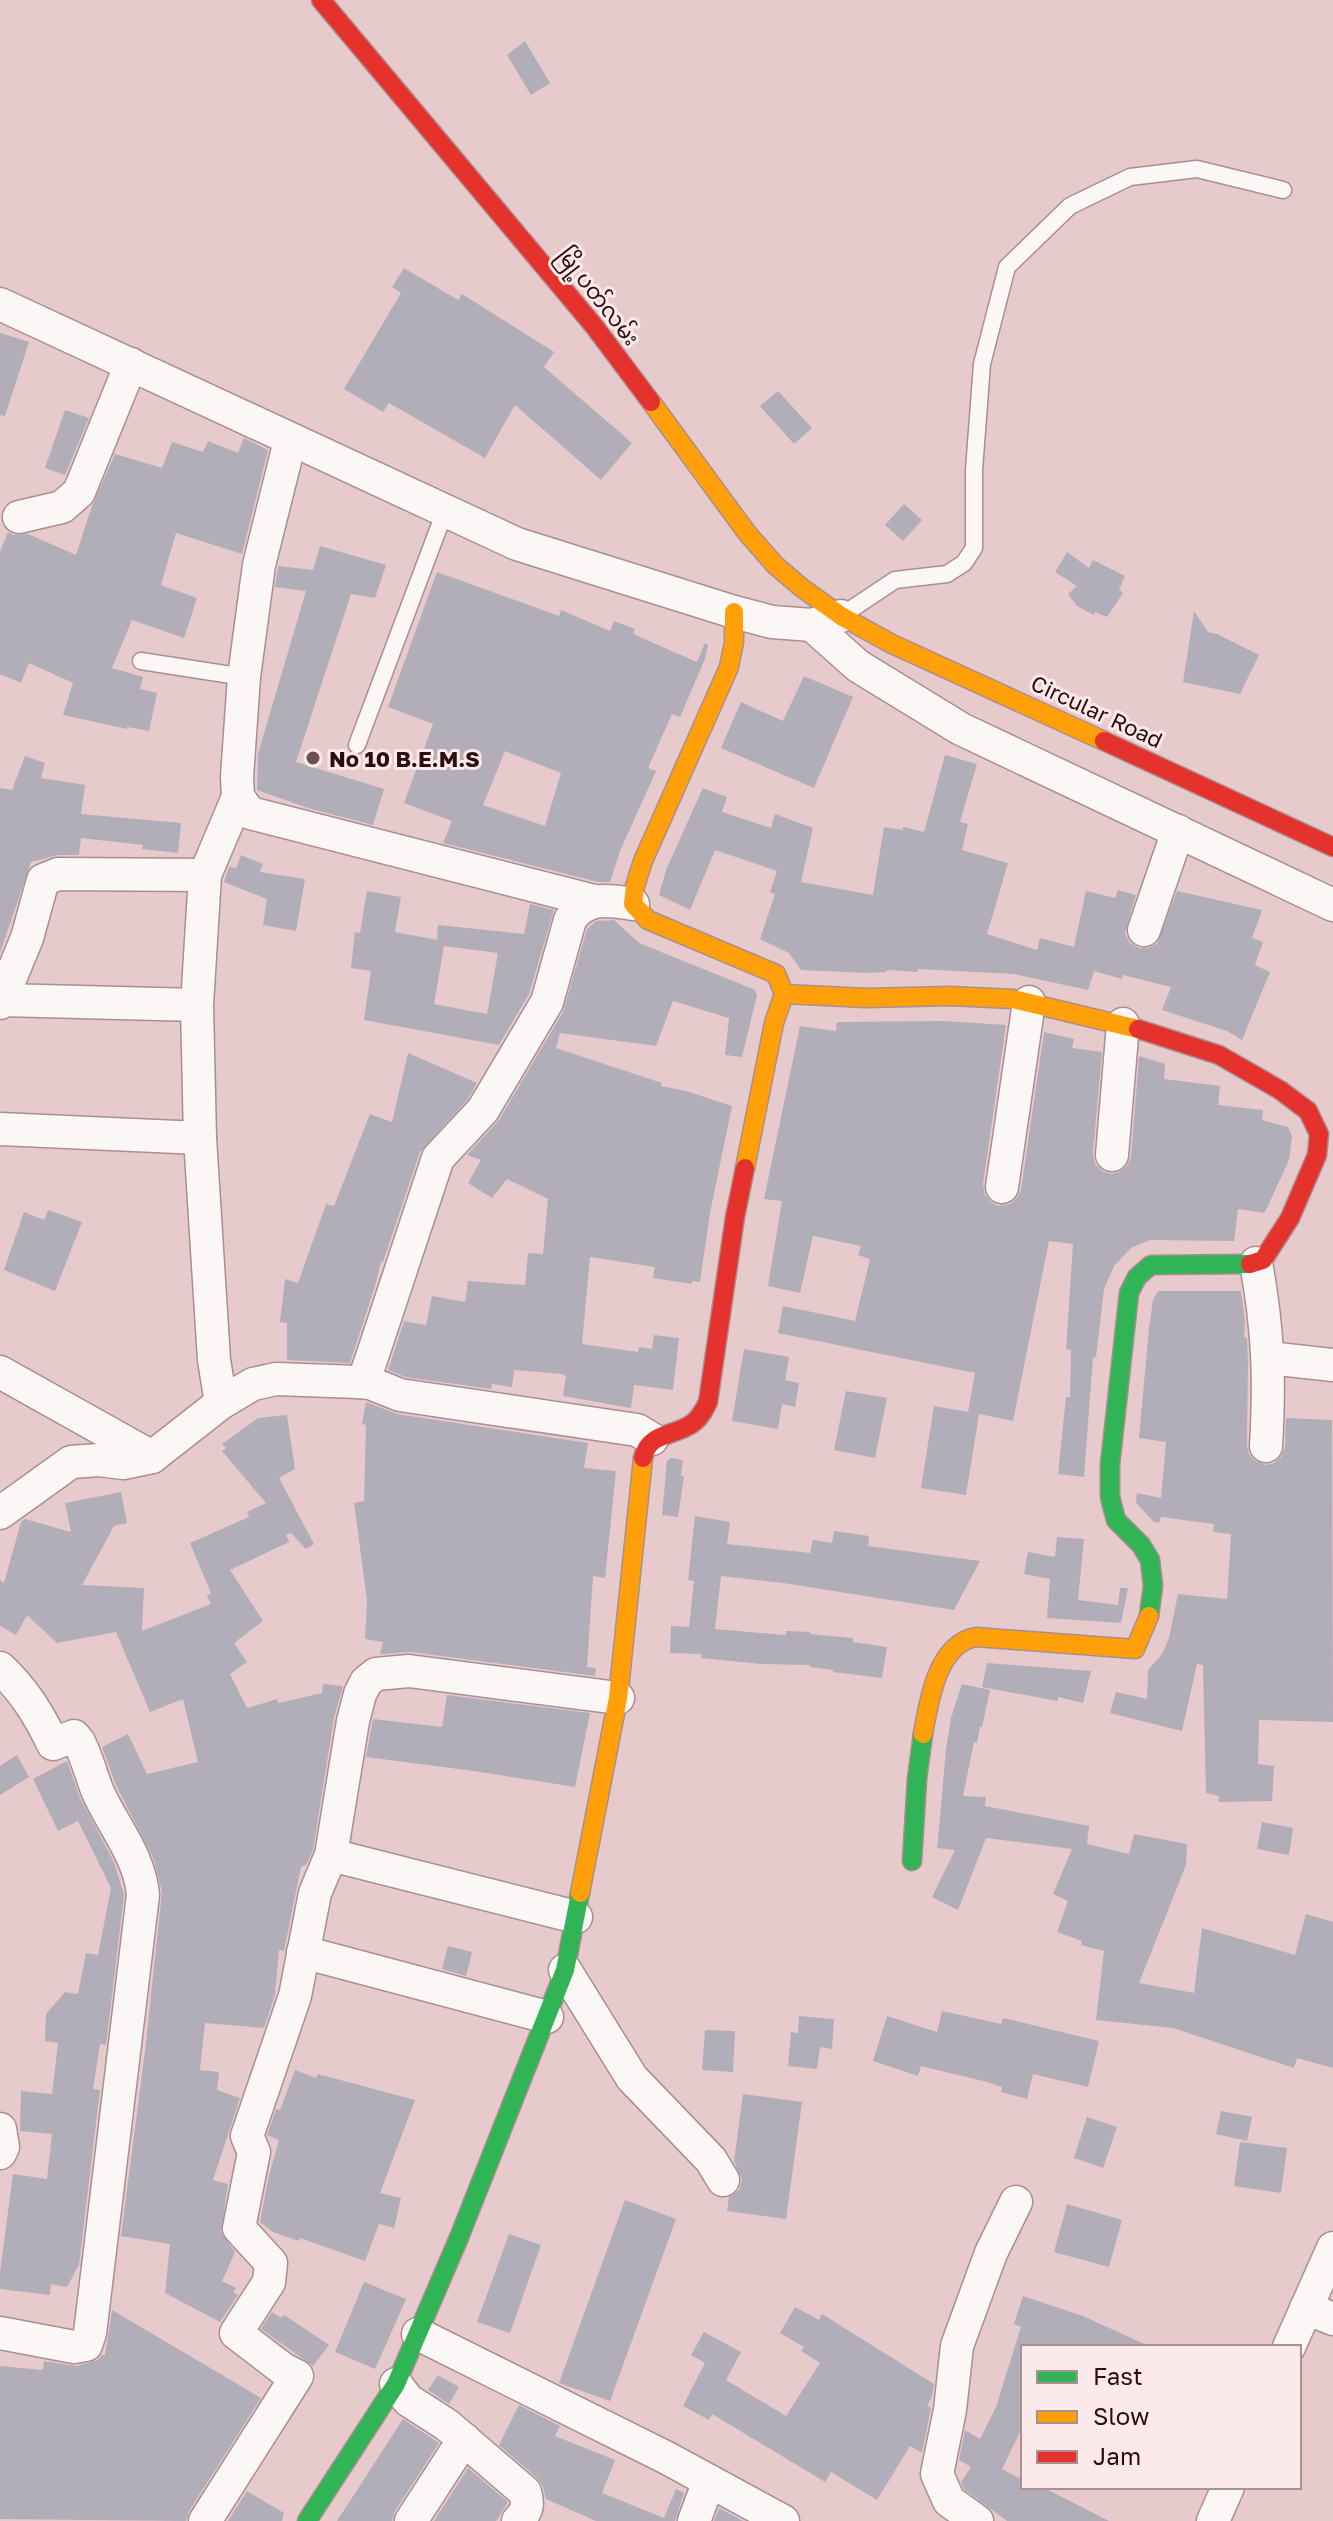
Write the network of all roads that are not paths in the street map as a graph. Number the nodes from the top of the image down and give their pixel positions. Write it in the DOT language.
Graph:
graph roads {
  1 [pos="321,0"];
  2 [pos="1283,190"];
  3 [pos="0,304"];
  4 [pos="131,364"];
  5 [pos="290,441"];
  6 [pos="445,511"];
  7 [pos="19,517"];
  8 [pos="734,612"];
  9 [pos="827,620"];
  10 [pos="141,661"];
  11 [pos="244,677"];
  12 [pos="357,745"];
  13 [pos="238,797"];
  14 [pos="1178,831"];
  15 [pos="1333,847"];
  16 [pos="205,875"];
  17 [pos="594,901"];
  18 [pos="633,904"];
  19 [pos="1333,905"];
  20 [pos="1144,930"];
  21 [pos="784,994"];
  22 [pos="1,1001"];
  23 [pos="1029,1002"];
  24 [pos="197,1005"];
  25 [pos="1123,1024"];
  26 [pos="1325,1127"];
  27 [pos="0,1129"];
  28 [pos="200,1138"];
  29 [pos="1112,1155"];
  30 [pos="1002,1187"];
  31 [pos="1256,1263"];
  32 [pos="1269,1358"];
  33 [pos="1333,1365"];
  34 [pos="0,1372"];
  35 [pos="358,1382"];
  36 [pos="221,1403"];
  37 [pos="652,1439"];
  38 [pos="1266,1446"];
  39 [pos="152,1457"];
  40 [pos="0,1513"];
  41 [pos="0,1668"];
  42 [pos="618,1698"];
  43 [pos="331,1855"];
  44 [pos="912,1861"];
  45 [pos="576,1917"];
  46 [pos="303,1952"];
  47 [pos="565,1970"];
  48 [pos="547,2017"];
  49 [pos="0,2129"];
  50 [pos="0,2153"];
  51 [pos="723,2180"];
  52 [pos="1016,2202"];
  53 [pos="1333,2248"];
  54 [pos="1320,2314"];
  55 [pos="0,2333"];
  56 [pos="418,2334"];
  57 [pos="1291,2345"];
  58 [pos="396,2384"];
  59 [pos="464,2439"];
  60 [pos="709,2481"];
  61 [pos="1227,2489"];
  62 [pos="205,2521"];
  63 [pos="307,2521"];
  64 [pos="411,2521"];
  65 [pos="518,2521"];
  66 [pos="694,2521"];
  67 [pos="783,2521"];
  68 [pos="977,2521"];
  69 [pos="1213,2521"];
  1 -- 9 [label="street, မြို့ပတ်လမ်း"];
  2 -- 9 [label="lane"];
  3 -- 4 [label="street"];
  4 -- 5 [label="street"];
  4 -- 7 [label="street"];
  5 -- 6 [label="street"];
  5 -- 11 [label="street"];
  6 -- 8 [label="street"];
  6 -- 12 [label="lane"];
  8 -- 9 [label="street"];
  8 -- 18 [label="street"];
  9 -- 14 [label="street"];
  9 -- 15 [label="street, Circular Road"];
  10 -- 11 [label="lane"];
  11 -- 13 [label="street"];
  13 -- 16 [label="street"];
  13 -- 17 [label="street"];
  14 -- 19 [label="street"];
  14 -- 20 [label="street"];
  16 -- 22 [label="street"];
  16 -- 24 [label="street"];
  17 -- 18 [label="street"];
  17 -- 35 [label="street"];
  18 -- 21 [label="street"];
  21 -- 23 [label="street"];
  21 -- 37 [label="street"];
  22 -- 24 [label="street"];
  23 -- 25 [label="street"];
  23 -- 30 [label="street"];
  24 -- 28 [label="street"];
  25 -- 26 [label="street"];
  25 -- 29 [label="street"];
  26 -- 31 [label="street"];
  27 -- 28 [label="street"];
  28 -- 36 [label="street"];
  31 -- 32 [label="street"];
  31 -- 44 [label="street"];
  32 -- 33 [label="street"];
  32 -- 38 [label="street"];
  34 -- 39 [label="street"];
  35 -- 36 [label="street"];
  35 -- 37 [label="street"];
  36 -- 39 [label="street"];
  37 -- 42 [label="street"];
  39 -- 40 [label="street"];
  41 -- 55 [label="street"];
  42 -- 43 [label="street"];
  42 -- 45 [label="street"];
  43 -- 45 [label="street"];
  43 -- 46 [label="street"];
  45 -- 47 [label="street"];
  46 -- 48 [label="street"];
  46 -- 62 [label="street"];
  47 -- 48 [label="street"];
  47 -- 51 [label="street"];
  48 -- 56 [label="street"];
  49 -- 50 [label="street"];
  52 -- 68 [label="street"];
  53 -- 54 [label="street"];
  54 -- 57 [label="street"];
  56 -- 58 [label="street"];
  56 -- 60 [label="street"];
  58 -- 59 [label="street"];
  58 -- 63 [label="street"];
  59 -- 64 [label="street"];
  59 -- 65 [label="street"];
  60 -- 66 [label="street"];
  60 -- 67 [label="street"];
  61 -- 69 [label="street"];
}
